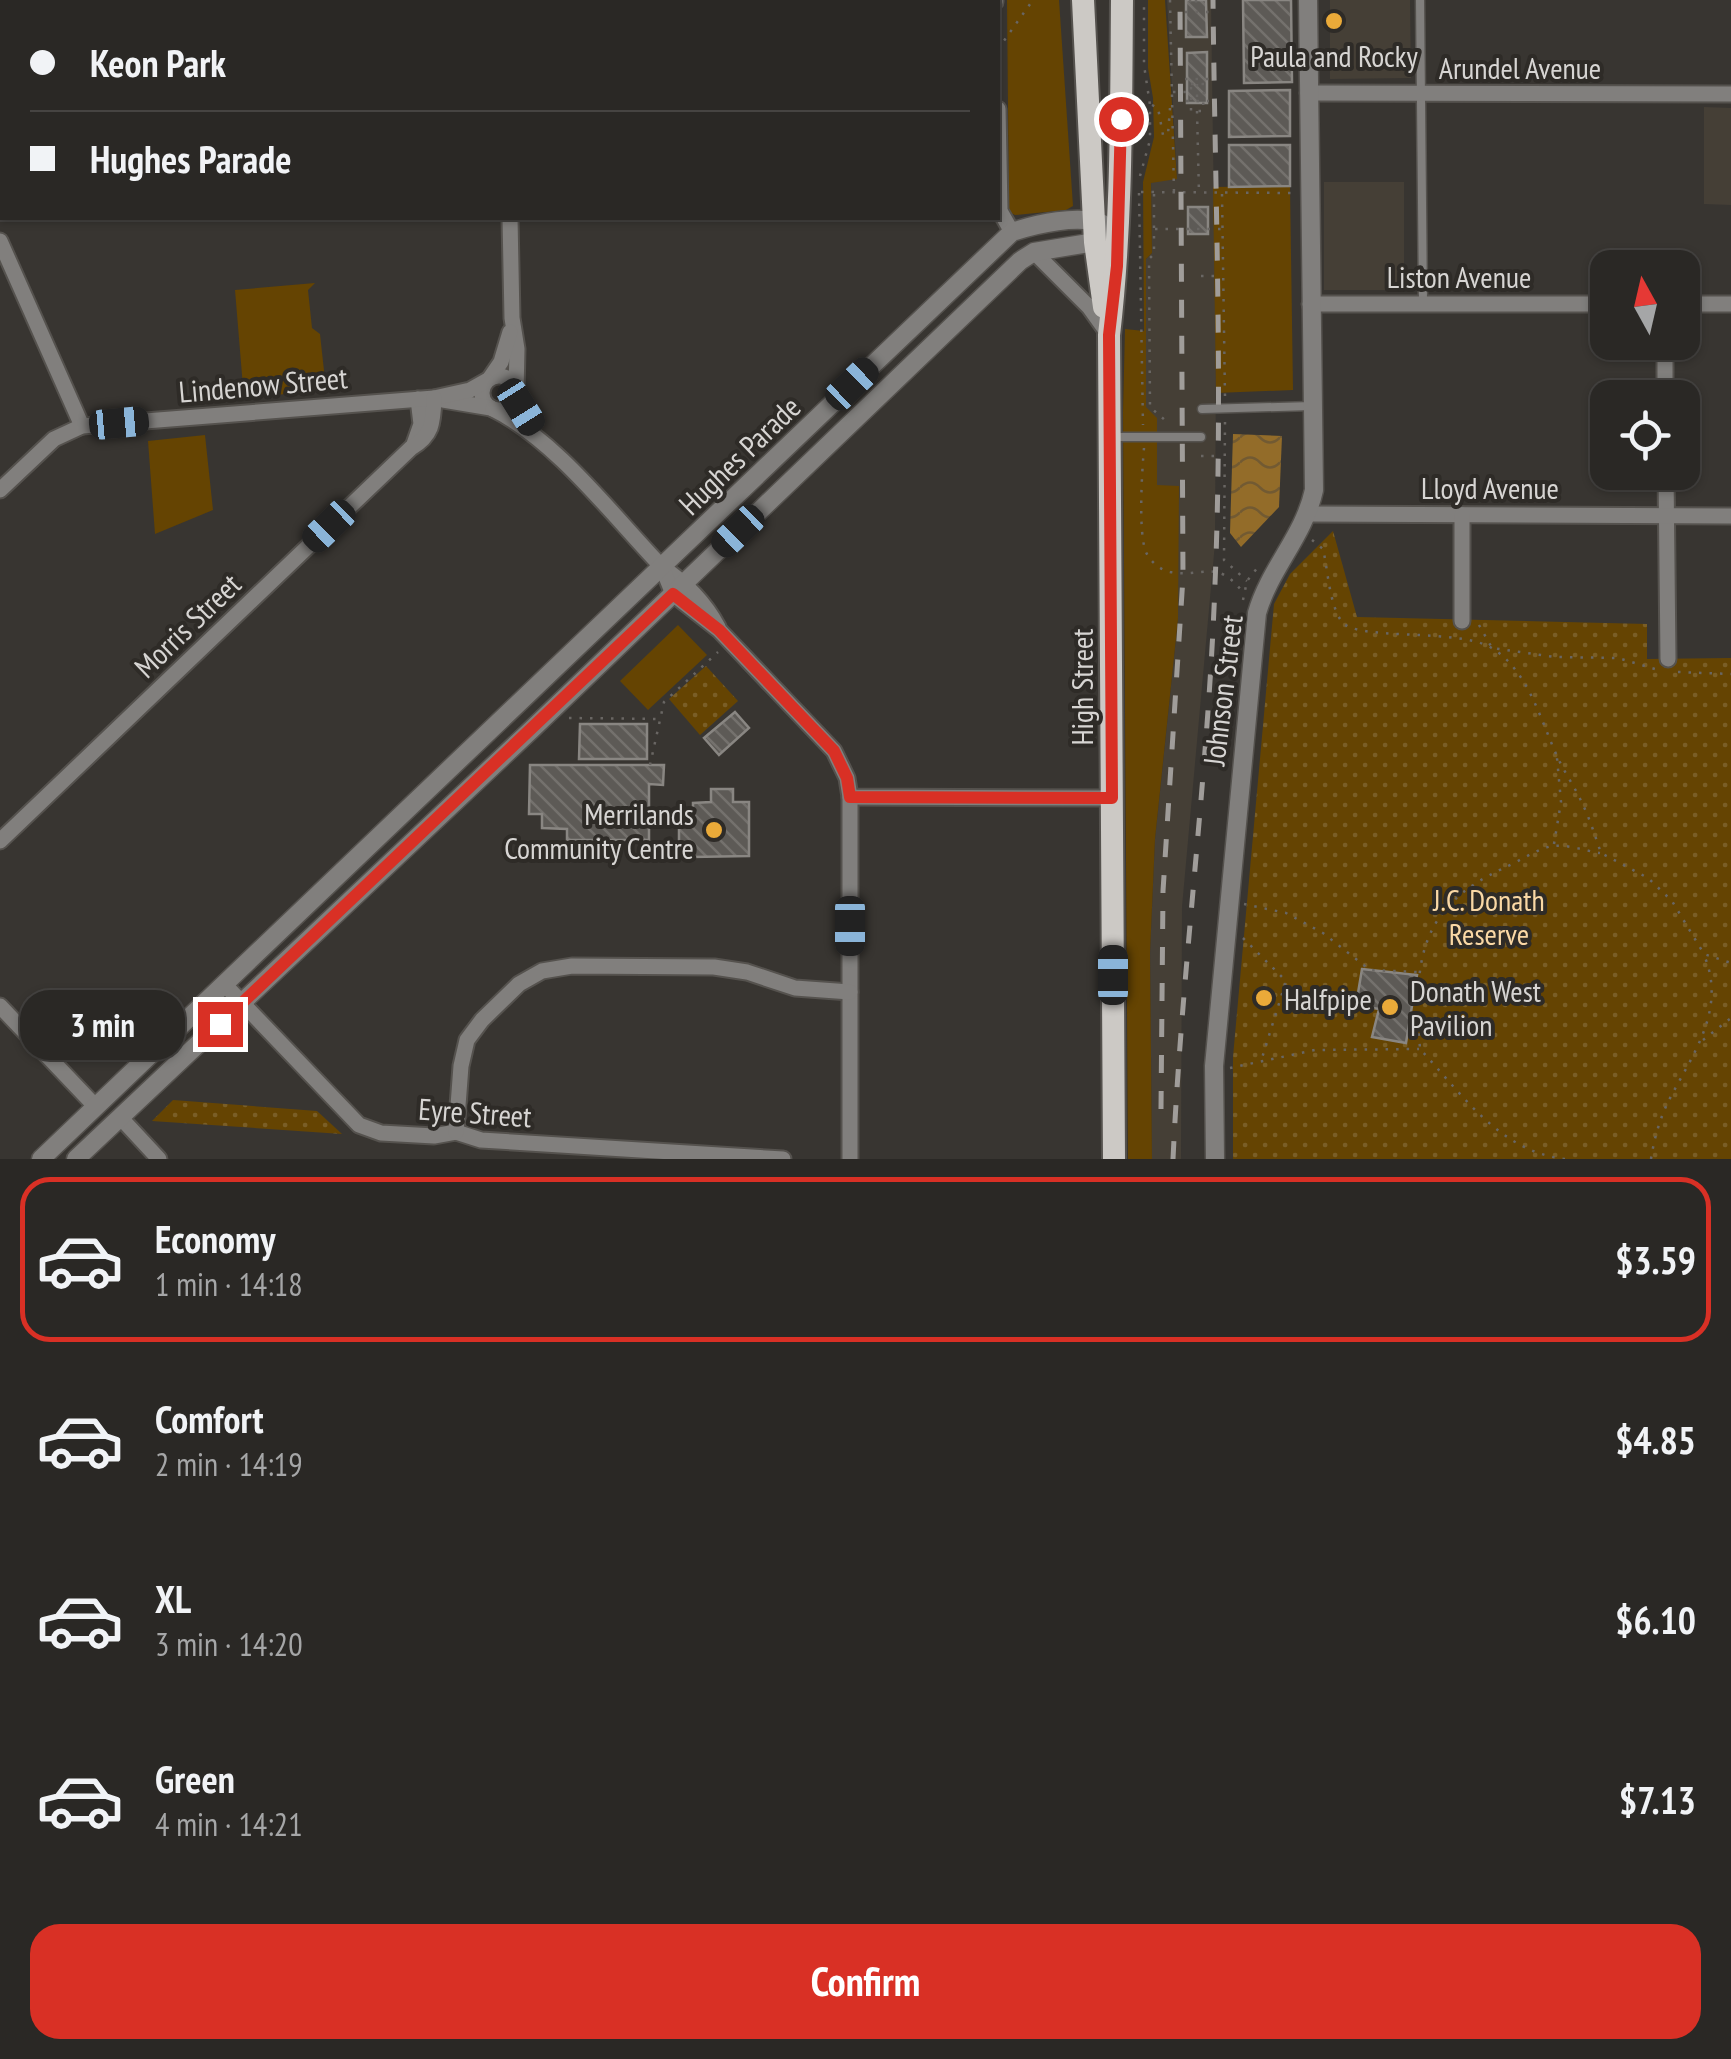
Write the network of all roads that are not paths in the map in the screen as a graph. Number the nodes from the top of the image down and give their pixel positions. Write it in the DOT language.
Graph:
graph roads {
  1 [pos="1083,0"];
  2 [pos="1122,0"];
  3 [pos="1308,0"];
  4 [pos="1420,0"];
  5 [pos="1308,93"];
  6 [pos="1423,94"];
  7 [pos="1731,94"];
  8 [pos="1000,211"];
  9 [pos="510,220"];
  10 [pos="1117,230"];
  11 [pos="1094,231"];
  12 [pos="1012,232"];
  13 [pos="0,241"];
  14 [pos="1034,252"];
  15 [pos="964,277"];
  16 [pos="983,296"];
  17 [pos="1310,304"];
  18 [pos="1423,304"];
  19 [pos="1590,304"];
  20 [pos="1700,304"];
  21 [pos="1731,304"];
  22 [pos="512,318"];
  23 [pos="1109,335"];
  24 [pos="488,380"];
  25 [pos="516,393"];
  26 [pos="426,399"];
  27 [pos="1312,406"];
  28 [pos="492,408"];
  29 [pos="1202,409"];
  30 [pos="82,426"];
  31 [pos="1109,437"];
  32 [pos="1201,437"];
  33 [pos="541,440"];
  34 [pos="0,490"];
  35 [pos="1666,490"];
  36 [pos="1309,514"];
  37 [pos="1462,514"];
  38 [pos="1666,516"];
  39 [pos="1731,516"];
  40 [pos="662,567"];
  41 [pos="679,588"];
  42 [pos="1469,621"];
  43 [pos="1666,667"];
  44 [pos="511,711"];
  45 [pos="530,730"];
  46 [pos="850,797"];
  47 [pos="1112,798"];
  48 [pos="0,841"];
  49 [pos="225,985"];
  50 [pos="850,992"];
  51 [pos="242,1004"];
  52 [pos="0,1006"];
  53 [pos="96,1107"];
  54 [pos="120,1117"];
  55 [pos="456,1132"];
  56 [pos="850,1157"];
  57 [pos="832,1158"];
  58 [pos="42,1159"];
  59 [pos="76,1159"];
  60 [pos="159,1159"];
  61 [pos="782,1159"];
  62 [pos="1114,1159"];
  63 [pos="1215,1159"];
  1 -- 11 [label="main road, High Street"];
  2 -- 10 [label="main road, High Street"];
  3 -- 5 [label="street, Johnson Street"];
  4 -- 6 [label="lane"];
  5 -- 6 [label="street, Arundel Avenue"];
  5 -- 17 [label="street, Johnson Street"];
  6 -- 7 [label="street, Arundel Avenue"];
  6 -- 18 [label="lane"];
  8 -- 12 [label="street"];
  9 -- 22 [label="street"];
  10 -- 11 [label="street"];
  10 -- 23 [label="main road, High Street"];
  11 -- 12 [label="street"];
  11 -- 14 [label="street"];
  11 -- 23 [label="main road, High Street"];
  12 -- 15 [label="street, Hughes Parade"];
  13 -- 30 [label="street"];
  14 -- 16 [label="street, Hughes Parade"];
  14 -- 23 [label="street"];
  15 -- 16 [label="street"];
  15 -- 40 [label="street, Hughes Parade"];
  16 -- 41 [label="street, Hughes Parade"];
  17 -- 18 [label="street, Liston Avenue"];
  17 -- 27 [label="street, Johnson Street"];
  18 -- 19 [label="street, Liston Avenue"];
  20 -- 21 [label="street"];
  22 -- 24 [label="street"];
  22 -- 25 [label="street"];
  23 -- 31 [label="main road, High Street"];
  24 -- 25 [label="street"];
  24 -- 26 [label="street, Lindenow Street"];
  24 -- 28 [label="street"];
  25 -- 28 [label="street"];
  25 -- 33 [label="street"];
  26 -- 28 [label="street, Lindenow Street"];
  26 -- 30 [label="street, Lindenow Street"];
  26 -- 48 [label="street, Morris Street"];
  27 -- 29 [label="lane"];
  27 -- 36 [label="street, Johnson Street"];
  28 -- 33 [label="street"];
  30 -- 34 [label="street, Lindenow Street"];
  31 -- 32 [label="lane"];
  31 -- 47 [label="main road, High Street"];
  33 -- 40 [label="street"];
  35 -- 38 [label="street"];
  36 -- 37 [label="street, Lloyd Avenue"];
  36 -- 63 [label="street, Johnson Street"];
  37 -- 38 [label="street, Lloyd Avenue"];
  37 -- 42 [label="street"];
  38 -- 39 [label="street, Lloyd Avenue"];
  38 -- 43 [label="street"];
  40 -- 41 [label="street"];
  40 -- 44 [label="street, Hughes Parade"];
  41 -- 45 [label="street, Hughes Parade"];
  41 -- 46 [label="street"];
  44 -- 45 [label="street"];
  44 -- 49 [label="street, Hughes Parade"];
  45 -- 51 [label="street, Hughes Parade"];
  46 -- 47 [label="street"];
  46 -- 50 [label="street"];
  47 -- 62 [label="main road, High Street"];
  49 -- 51 [label="street, Eyre Street"];
  49 -- 53 [label="street, Hughes Parade"];
  50 -- 55 [label="street"];
  50 -- 56 [label="street"];
  51 -- 54 [label="street, Hughes Parade"];
  51 -- 55 [label="street, Eyre Street"];
  52 -- 53 [label="street"];
  53 -- 54 [label="street"];
  53 -- 58 [label="street, Hughes Parade"];
  54 -- 59 [label="street, Hughes Parade"];
  54 -- 60 [label="street"];
  55 -- 61 [label="street, Eyre Street"];
  56 -- 57 [label="street"];
}
